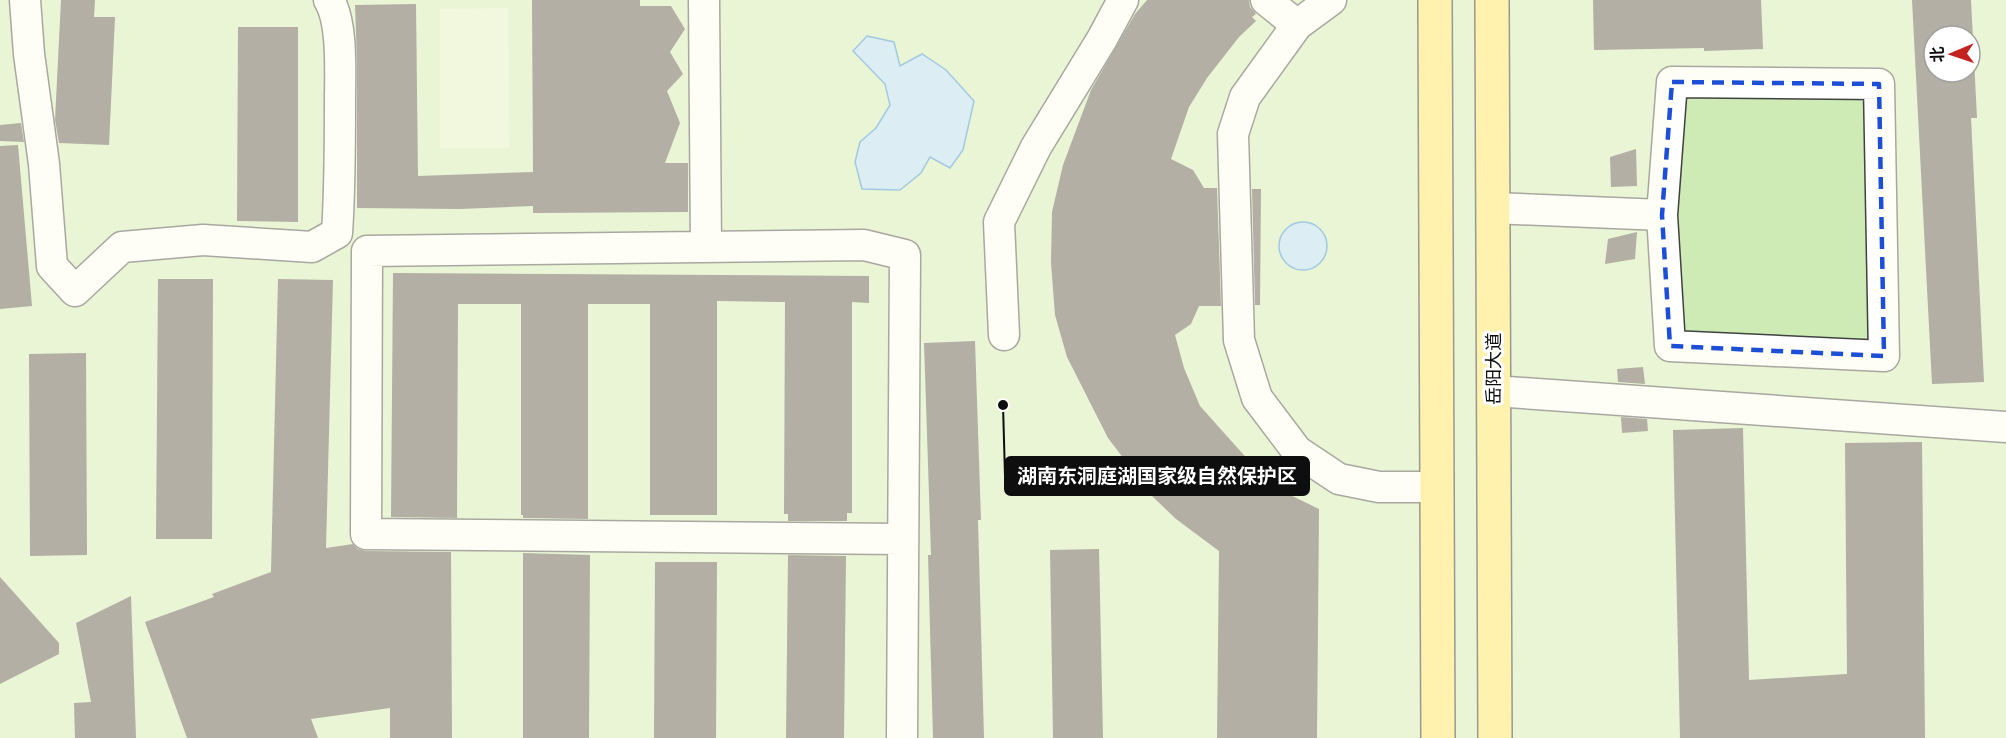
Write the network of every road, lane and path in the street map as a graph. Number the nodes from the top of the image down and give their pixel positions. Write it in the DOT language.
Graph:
graph roads {
  1 [pos="25,0"];
  2 [pos="329,0"];
  3 [pos="704,0"];
  4 [pos="1123,0"];
  5 [pos="1266,0"];
  6 [pos="1331,0"];
  7 [pos="1435,0"];
  8 [pos="1492,0"];
  9 [pos="1297,25"];
  10 [pos="1493,208"];
  11 [pos="1662,215"];
  12 [pos="337,233"];
  13 [pos="706,247"];
  14 [pos="367,251"];
  15 [pos="1004,335"];
  16 [pos="1494,391"];
  17 [pos="2006,426"];
  18 [pos="1437,487"];
  19 [pos="902,539"];
  20 [pos="902,738"];
  21 [pos="1438,738"];
  22 [pos="1495,738"];
  1 -- 12 [label="street"];
  2 -- 12 [label="street"];
  3 -- 13 [label="street"];
  4 -- 15 [label="street"];
  5 -- 9 [label="street"];
  6 -- 9 [label="street"];
  7 -- 18 [label="main road"];
  8 -- 10 [label="main road, 岳阳大道"];
  9 -- 18 [label="street"];
  10 -- 11 [label="street"];
  10 -- 16 [label="main road, 岳阳大道"];
  11 -- 11 [label="street"];
  12 -- 14 [label="street"];
  13 -- 14 [label="street"];
  13 -- 19 [label="street"];
  14 -- 19 [label="street"];
  16 -- 17 [label="street"];
  16 -- 22 [label="main road, 岳阳大道"];
  18 -- 21 [label="main road"];
  19 -- 20 [label="street"];
}
